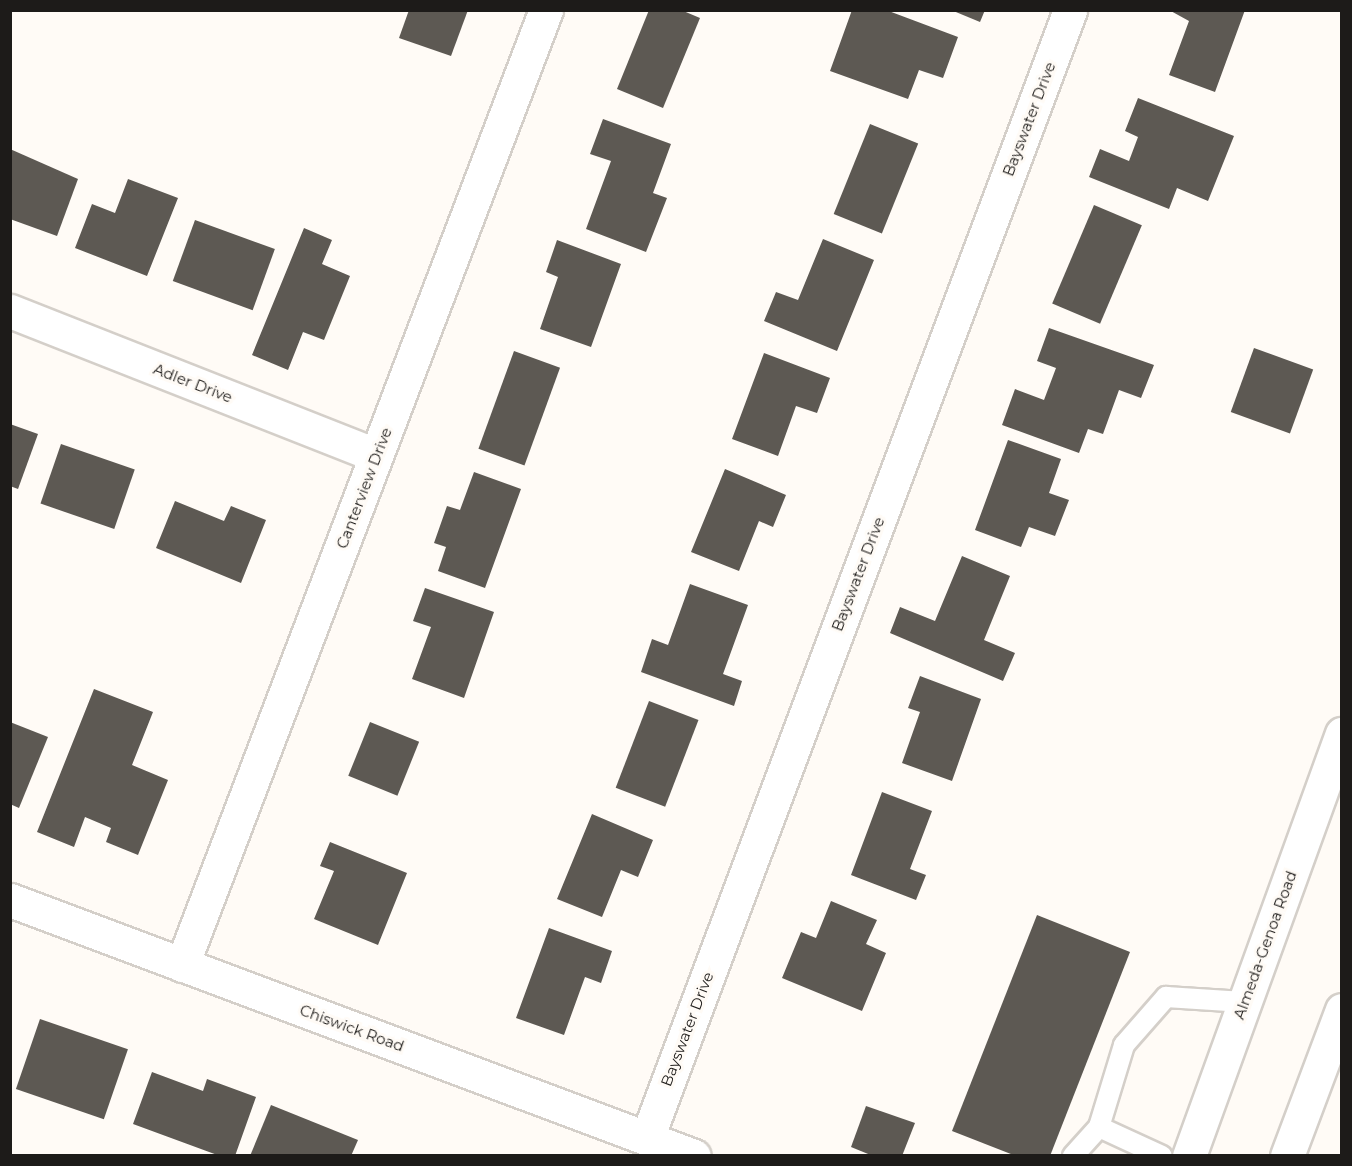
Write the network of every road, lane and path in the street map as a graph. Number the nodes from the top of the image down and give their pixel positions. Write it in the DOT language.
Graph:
graph roads {
  1 [pos="546,10"];
  2 [pos="1070,10"];
  3 [pos="10,311"];
  4 [pos="376,454"];
  5 [pos="1341,734"];
  6 [pos="10,900"];
  7 [pos="182,965"];
  8 [pos="1244,1002"];
  9 [pos="1341,1010"];
  10 [pos="1099,1127"];
  11 [pos="647,1138"];
  12 [pos="694,1155"];
  13 [pos="1073,1155"];
  14 [pos="1162,1155"];
  15 [pos="1188,1155"];
  16 [pos="1287,1155"];
  1 -- 4 [label="street, Canterview Drive"];
  2 -- 11 [label="street, Bayswater Drive"];
  3 -- 4 [label="street, Adler Drive"];
  4 -- 7 [label="street, Canterview Drive"];
  5 -- 8 [label="street, Almeda-Genoa Road"];
  6 -- 7 [label="street, Chiswick Road"];
  7 -- 11 [label="street, Chiswick Road"];
  8 -- 10 [label="lane"];
  8 -- 15 [label="street, Almeda-Genoa Road"];
  9 -- 16 [label="street"];
  10 -- 13 [label="lane"];
  10 -- 14 [label="lane"];
  11 -- 12 [label="street, Chiswick Road"];
}
